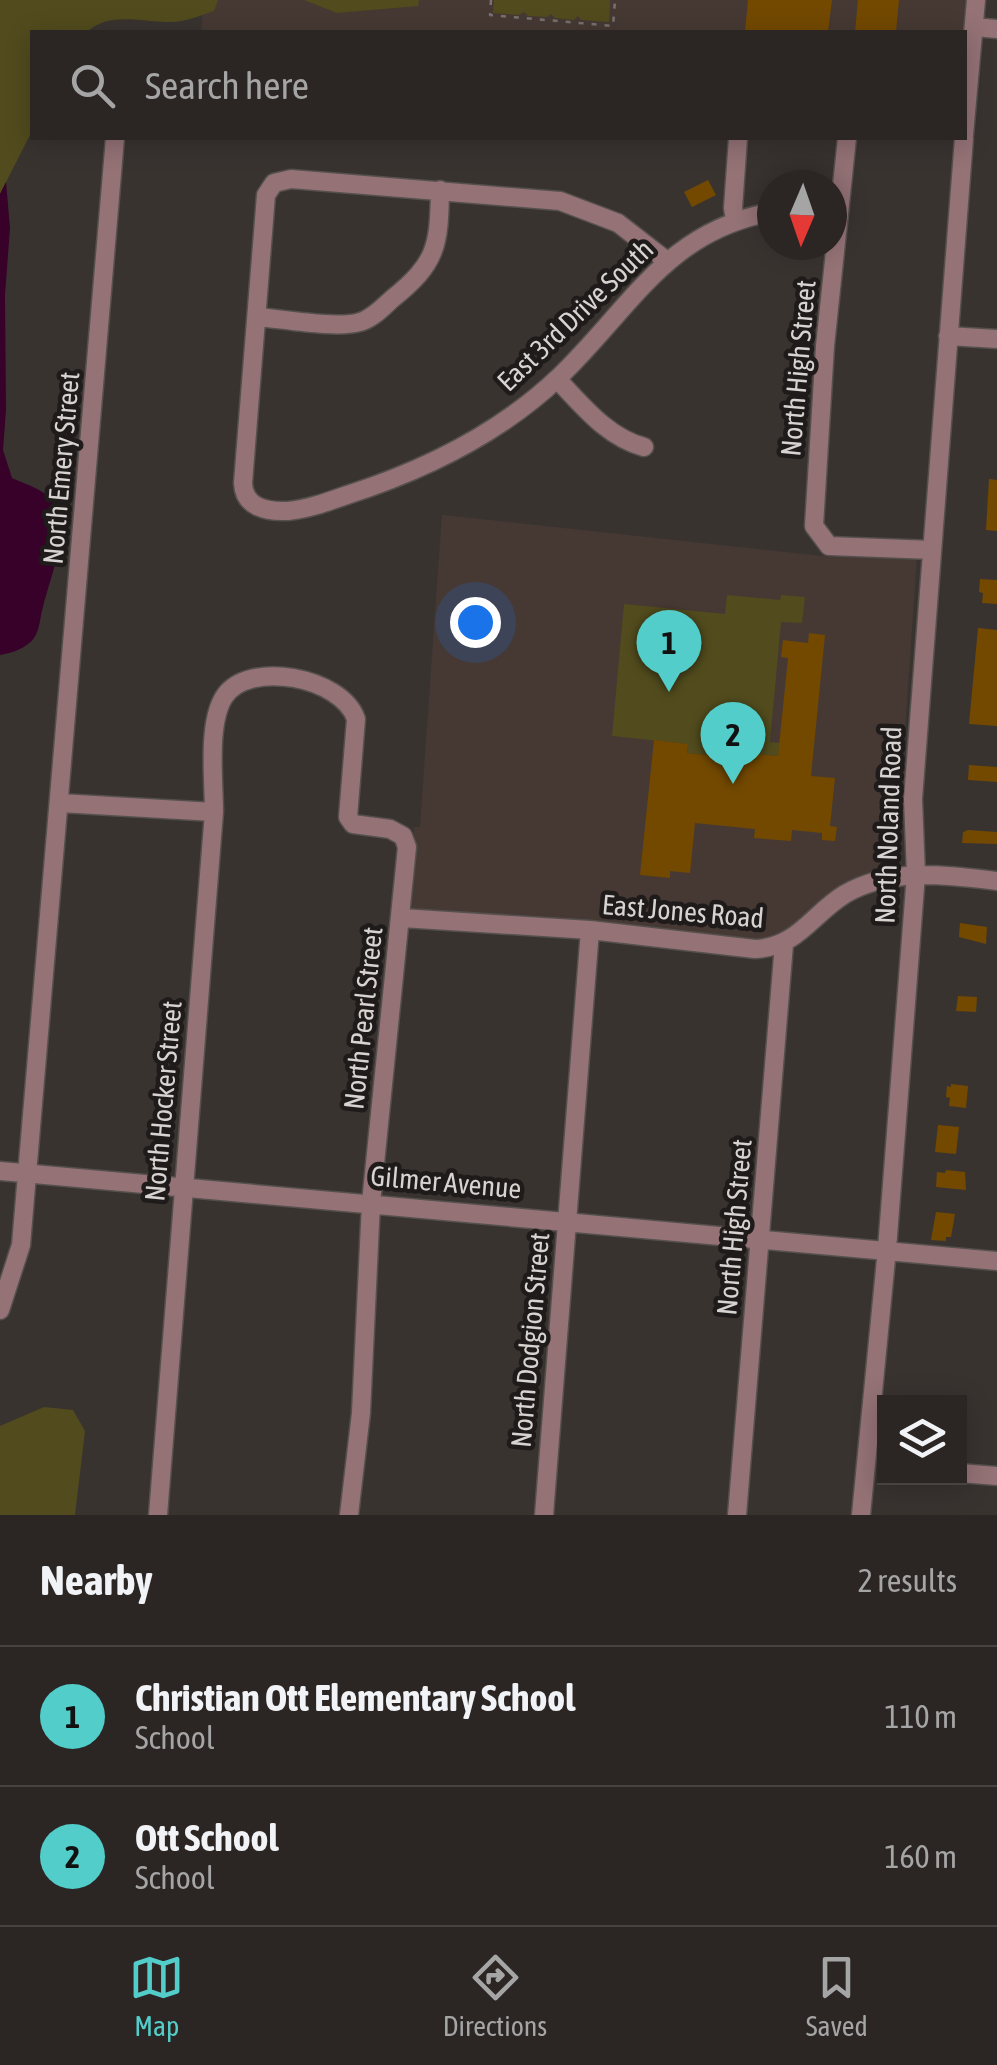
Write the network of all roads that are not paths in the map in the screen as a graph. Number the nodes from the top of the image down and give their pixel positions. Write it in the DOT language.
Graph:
graph roads {
  1 [pos="976,0"];
  2 [pos="974,27"];
  3 [pos="997,29"];
  4 [pos="967,102"];
  5 [pos="116,140"];
  6 [pos="738,140"];
  7 [pos="847,140"];
  8 [pos="964,140"];
  9 [pos="842,170"];
  10 [pos="440,190"];
  11 [pos="757,215"];
  12 [pos="735,220"];
  13 [pos="832,260"];
  14 [pos="666,261"];
  15 [pos="258,317"];
  16 [pos="948,336"];
  17 [pos="997,339"];
  18 [pos="557,379"];
  19 [pos="644,447"];
  20 [pos="932,550"];
  21 [pos="226,694"];
  22 [pos="60,803"];
  23 [pos="214,812"];
  24 [pos="916,874"];
  25 [pos="997,881"];
  26 [pos="402,918"];
  27 [pos="590,930"];
  28 [pos="784,944"];
  29 [pos="0,1171"];
  30 [pos="28,1173"];
  31 [pos="183,1186"];
  32 [pos="372,1203"];
  33 [pos="567,1220"];
  34 [pos="760,1238"];
  35 [pos="886,1249"];
  36 [pos="997,1261"];
  37 [pos="0,1310"];
  38 [pos="876,1465"];
  39 [pos="967,1474"];
  40 [pos="997,1476"];
  41 [pos="158,1515"];
  42 [pos="349,1515"];
  43 [pos="544,1515"];
  44 [pos="738,1515"];
  45 [pos="861,1515"];
  1 -- 2 [label="street, North Noland Road"];
  2 -- 3 [label="street"];
  2 -- 4 [label="street, North Noland Road"];
  5 -- 22 [label="street, North Emery Street"];
  6 -- 12 [label="street"];
  7 -- 9 [label="street, North High Street"];
  8 -- 16 [label="street, North Noland Road"];
  10 -- 14 [label="street"];
  10 -- 15 [label="street"];
  10 -- 15 [label="street"];
  11 -- 12 [label="street, East 3rd Drive South"];
  12 -- 14 [label="street, East 3rd Drive South"];
  13 -- 20 [label="street, North High Street"];
  14 -- 18 [label="street, East 3rd Drive South"];
  15 -- 18 [label="street, East 3rd Drive South"];
  16 -- 17 [label="street"];
  16 -- 20 [label="street, North Noland Road"];
  18 -- 19 [label="street"];
  20 -- 24 [label="street, North Noland Road"];
  21 -- 23 [label="street, North Hocker Street"];
  21 -- 26 [label="street, North Pearl Street"];
  22 -- 23 [label="street"];
  22 -- 30 [label="street, North Emery Street"];
  23 -- 31 [label="street, North Hocker Street"];
  24 -- 25 [label="street, East Jones Road"];
  24 -- 28 [label="street, East Jones Road"];
  24 -- 35 [label="street, North Noland Road"];
  26 -- 27 [label="street, East Jones Road"];
  26 -- 32 [label="street, North Pearl Street"];
  27 -- 28 [label="street, East Jones Road"];
  27 -- 33 [label="street, North Dodgion Street"];
  28 -- 34 [label="street, North High Street"];
  29 -- 30 [label="street, Gilmer Avenue"];
  30 -- 31 [label="street, Gilmer Avenue"];
  30 -- 37 [label="street, North Emery Street"];
  31 -- 32 [label="street, Gilmer Avenue"];
  31 -- 41 [label="street, North Hocker Street"];
  32 -- 33 [label="street, Gilmer Avenue"];
  32 -- 42 [label="street, North Pearl Street"];
  33 -- 34 [label="street, Gilmer Avenue"];
  33 -- 43 [label="street, North Dodgion Street"];
  34 -- 35 [label="street, Gilmer Avenue"];
  34 -- 44 [label="street, North High Street"];
  35 -- 36 [label="street, Gilmer Avenue"];
  35 -- 38 [label="street, North Noland Road"];
  38 -- 45 [label="street, North Noland Road"];
  39 -- 40 [label="street"];
}
